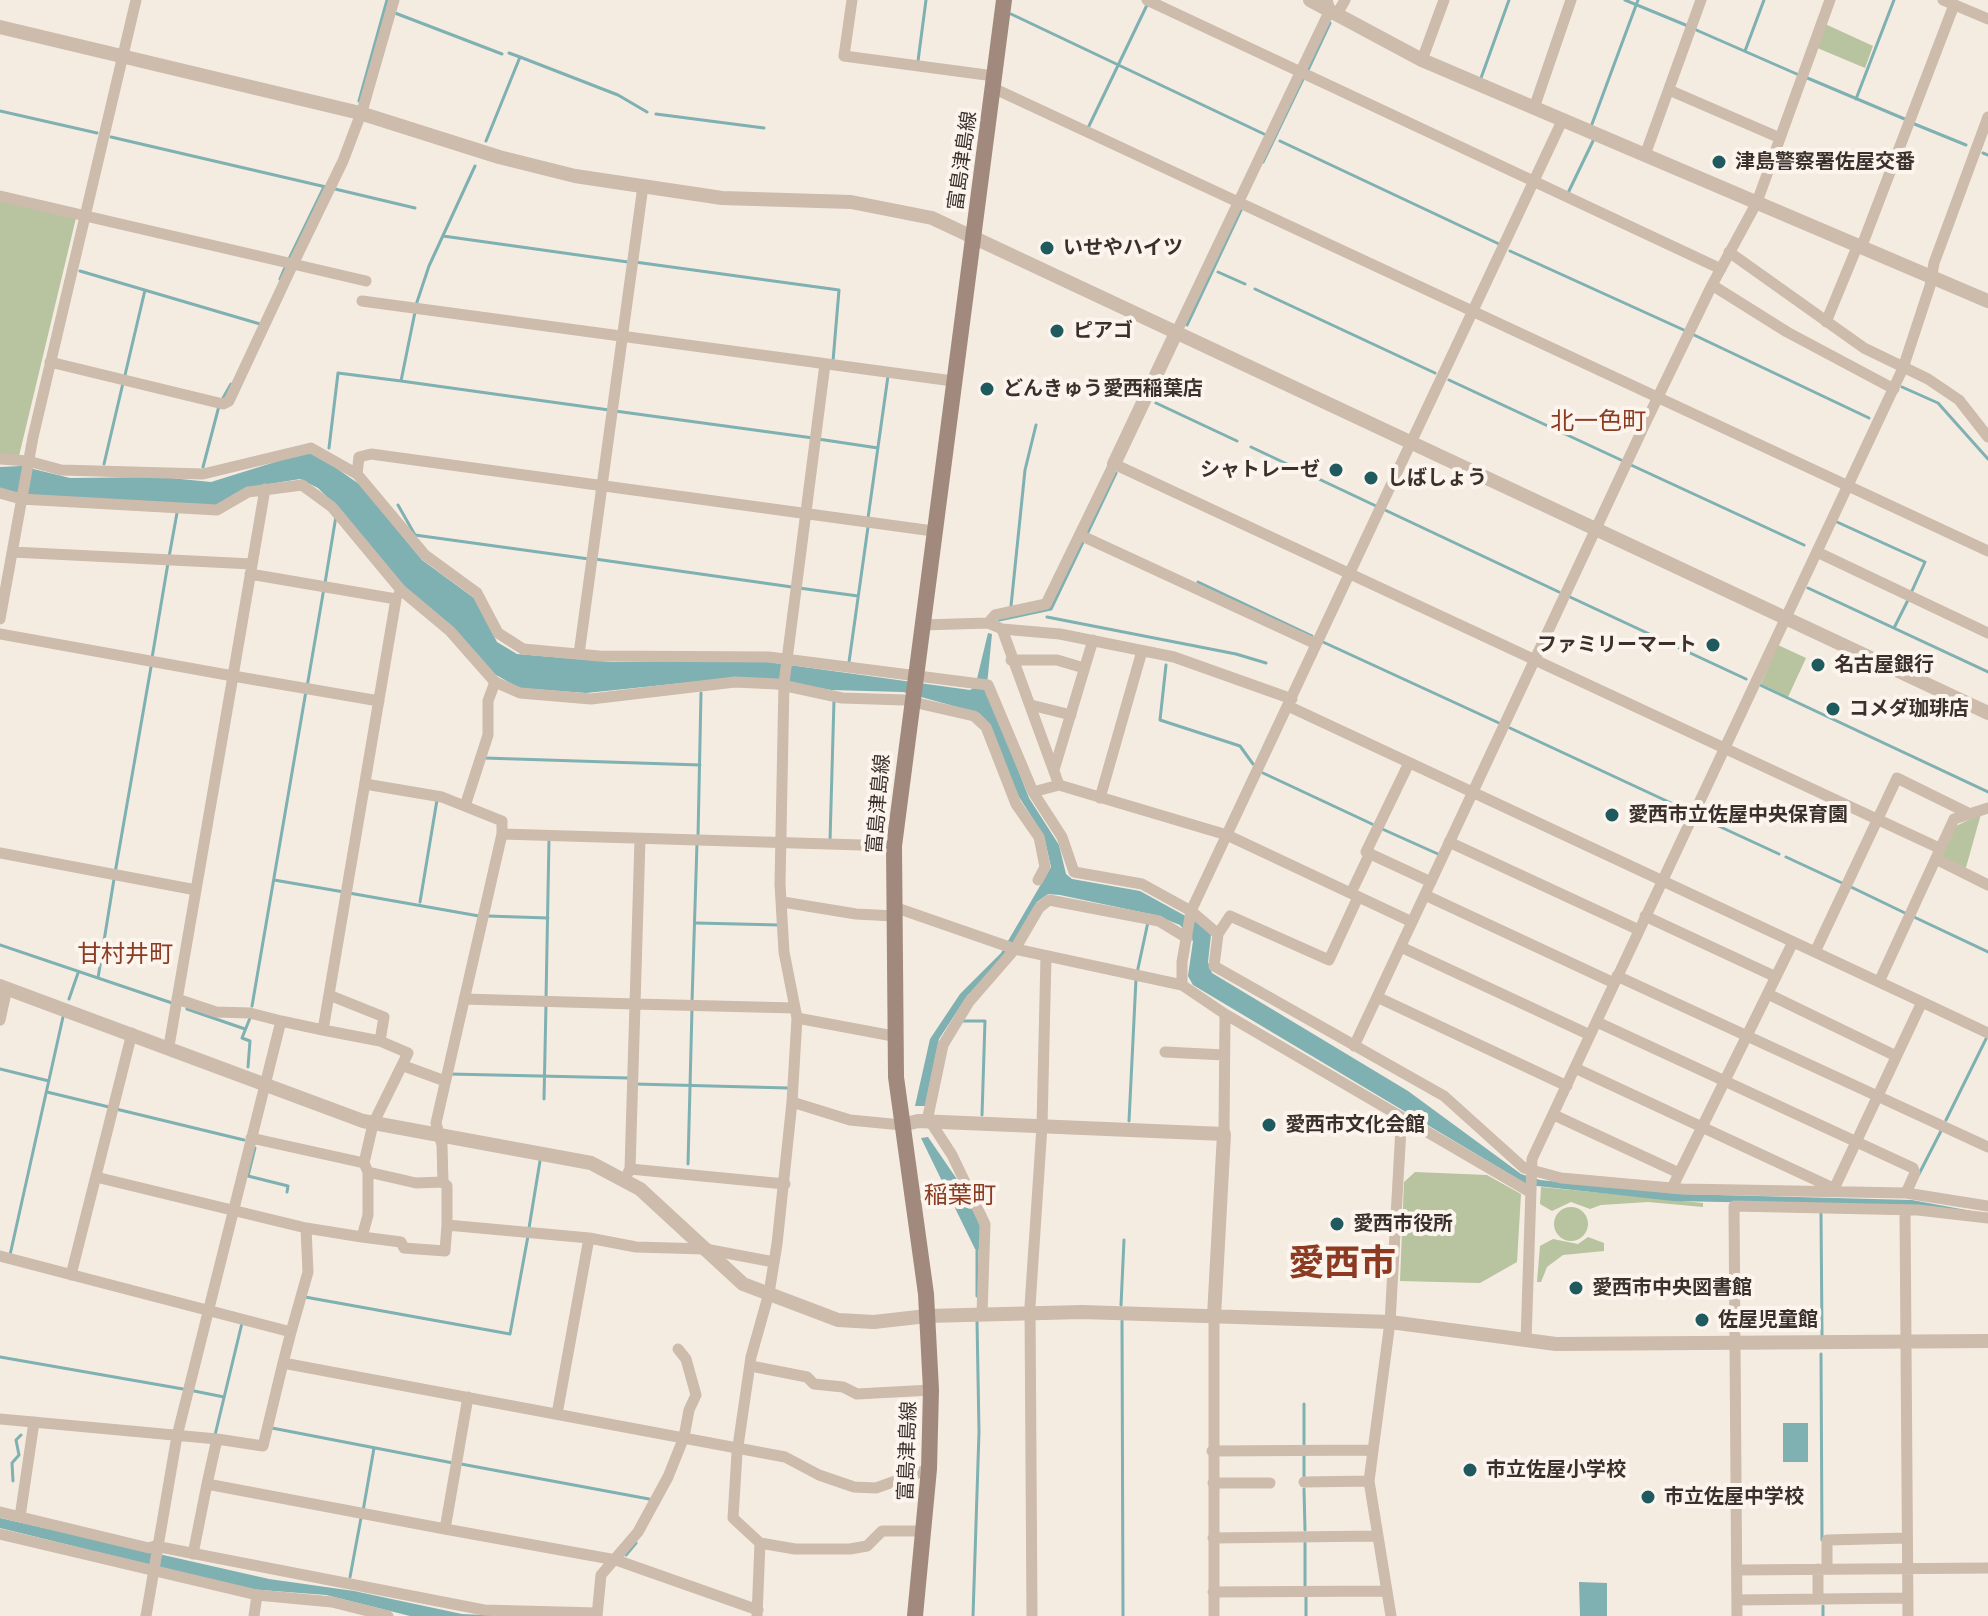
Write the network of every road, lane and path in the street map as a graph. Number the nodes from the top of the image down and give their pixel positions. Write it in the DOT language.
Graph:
graph roads {
  1 [pos="136,0"];
  2 [pos="394,0"];
  3 [pos="852,0"];
  4 [pos="1004,0"];
  5 [pos="1147,0"];
  6 [pos="1310,0"];
  7 [pos="1345,0"];
  8 [pos="1444,0"];
  9 [pos="1571,0"];
  10 [pos="1701,0"];
  11 [pos="1830,0"];
  12 [pos="1948,2"];
  13 [pos="1331,8"];
  14 [pos="1988,19"];
  15 [pos="0,27"];
  16 [pos="123,56"];
  17 [pos="1422,60"];
  18 [pos="1305,73"];
  19 [pos="994,82"];
  20 [pos="1669,90"];
  21 [pos="1534,108"];
  22 [pos="360,113"];
  23 [pos="1988,117"];
  24 [pos="1562,121"];
  25 [pos="1780,138"];
  26 [pos="1645,155"];
  27 [pos="1534,181"];
  28 [pos="643,186"];
  29 [pos="0,196"];
  30 [pos="1757,202"];
  31 [pos="1239,203"];
  32 [pos="85,215"];
  33 [pos="973,237"];
  34 [pos="1859,248"];
  35 [pos="1729,252"];
  36 [pos="293,264"];
  37 [pos="1721,269"];
  38 [pos="1932,277"];
  39 [pos="366,281"];
  40 [pos="1712,285"];
  41 [pos="362,301"];
  42 [pos="1988,301"];
  43 [pos="1473,311"];
  44 [pos="1826,322"];
  45 [pos="1177,331"];
  46 [pos="621,338"];
  47 [pos="50,362"];
  48 [pos="825,364"];
  49 [pos="1903,368"];
  50 [pos="953,381"];
  51 [pos="1894,389"];
  52 [pos="1658,399"];
  53 [pos="1988,437"];
  54 [pos="1410,442"];
  55 [pos="0,459"];
  56 [pos="28,462"];
  57 [pos="1114,464"];
  58 [pos="357,474"];
  59 [pos="602,484"];
  60 [pos="1848,486"];
  61 [pos="265,489"];
  62 [pos="0,493"];
  63 [pos="21,498"];
  64 [pos="806,514"];
  65 [pos="1596,529"];
  66 [pos="933,531"];
  67 [pos="1080,535"];
  68 [pos="1988,551"];
  69 [pos="12,552"];
  70 [pos="1817,552"];
  71 [pos="251,569"];
  72 [pos="1350,574"];
  73 [pos="3,589"];
  74 [pos="398,595"];
  75 [pos="1786,618"];
  76 [pos="0,619"];
  77 [pos="988,623"];
  78 [pos="922,625"];
  79 [pos="1002,629"];
  80 [pos="1988,633"];
  81 [pos="0,634"];
  82 [pos="1093,640"];
  83 [pos="1316,644"];
  84 [pos="1142,651"];
  85 [pos="579,654"];
  86 [pos="1011,660"];
  87 [pos="786,661"];
  88 [pos="1533,661"];
  89 [pos="1084,668"];
  90 [pos="233,676"];
  91 [pos="915,676"];
  92 [pos="495,682"];
  93 [pos="784,684"];
  94 [pos="911,700"];
  95 [pos="379,701"];
  96 [pos="1290,703"];
  97 [pos="1031,705"];
  98 [pos="1988,713"];
  99 [pos="1071,715"];
  100 [pos="1724,749"];
  101 [pos="1409,763"];
  102 [pos="1054,771"];
  103 [pos="365,784"];
  104 [pos="1059,785"];
  105 [pos="1033,792"];
  106 [pos="1473,792"];
  107 [pos="1100,798"];
  108 [pos="465,806"];
  109 [pos="1988,808"];
  110 [pos="1968,813"];
  111 [pos="1878,820"];
  112 [pos="502,834"];
  113 [pos="1227,835"];
  114 [pos="640,839"];
  115 [pos="1449,842"];
  116 [pos="780,843"];
  117 [pos="894,846"];
  118 [pos="0,853"];
  119 [pos="1370,853"];
  120 [pos="1937,854"];
  121 [pos="1038,880"];
  122 [pos="1663,881"];
  123 [pos="1431,882"];
  124 [pos="1988,885"];
  125 [pos="196,890"];
  126 [pos="1354,895"];
  127 [pos="1425,895"];
  128 [pos="783,902"];
  129 [pos="894,911"];
  130 [pos="1191,914"];
  131 [pos="1645,916"];
  132 [pos="1412,922"];
  133 [pos="1639,930"];
  134 [pos="1218,934"];
  135 [pos="1187,936"];
  136 [pos="1793,942"];
  137 [pos="1011,947"];
  138 [pos="1401,947"];
  139 [pos="1815,952"];
  140 [pos="1046,956"];
  141 [pos="1776,977"];
  142 [pos="1616,980"];
  143 [pos="1879,982"];
  144 [pos="1182,985"];
  145 [pos="4,987"];
  146 [pos="1768,994"];
  147 [pos="329,995"];
  148 [pos="1377,997"];
  149 [pos="177,999"];
  150 [pos="464,999"];
  151 [pos="1922,1002"];
  152 [pos="635,1004"];
  153 [pos="796,1013"];
  154 [pos="1225,1014"];
  155 [pos="0,1020"];
  156 [pos="281,1021"];
  157 [pos="1597,1022"];
  158 [pos="323,1030"];
  159 [pos="132,1033"];
  160 [pos="1988,1033"];
  161 [pos="1590,1035"];
  162 [pos="893,1036"];
  163 [pos="1746,1037"];
  164 [pos="380,1041"];
  165 [pos="169,1046"];
  166 [pos="1354,1046"];
  167 [pos="1165,1052"];
  168 [pos="1224,1055"];
  169 [pos="1896,1056"];
  170 [pos="404,1066"];
  171 [pos="1575,1068"];
  172 [pos="445,1081"];
  173 [pos="265,1082"];
  174 [pos="1724,1082"];
  175 [pos="1567,1086"];
  176 [pos="1877,1097"];
  177 [pos="792,1102"];
  178 [pos="1554,1115"];
  179 [pos="928,1121"];
  180 [pos="1406,1121"];
  181 [pos="373,1124"];
  182 [pos="902,1125"];
  183 [pos="1042,1126"];
  184 [pos="1702,1127"];
  185 [pos="1224,1134"];
  186 [pos="251,1138"];
  187 [pos="439,1138"];
  188 [pos="1855,1142"];
  189 [pos="1988,1147"];
  190 [pos="366,1168"];
  191 [pos="627,1173"];
  192 [pos="1679,1173"];
  193 [pos="96,1177"];
  194 [pos="443,1182"];
  195 [pos="1530,1182"];
  196 [pos="785,1184"];
  197 [pos="1672,1188"];
  198 [pos="1833,1190"];
  199 [pos="1906,1193"];
  200 [pos="1988,1205"];
  201 [pos="1905,1210"];
  202 [pos="233,1211"];
  203 [pos="1988,1218"];
  204 [pos="447,1225"];
  205 [pos="306,1228"];
  206 [pos="362,1237"];
  207 [pos="589,1238"];
  208 [pos="705,1249"];
  209 [pos="0,1256"];
  210 [pos="774,1262"];
  211 [pos="71,1275"];
  212 [pos="769,1293"];
  213 [pos="209,1311"];
  214 [pos="1031,1312"];
  215 [pos="978,1314"];
  216 [pos="927,1316"];
  217 [pos="1214,1316"];
  218 [pos="1390,1322"];
  219 [pos="291,1332"];
  220 [pos="1526,1341"];
  221 [pos="1988,1341"];
  222 [pos="1905,1342"];
  223 [pos="1734,1343"];
  224 [pos="678,1349"];
  225 [pos="283,1363"];
  226 [pos="751,1366"];
  227 [pos="931,1390"];
  228 [pos="468,1397"];
  229 [pos="557,1414"];
  230 [pos="0,1419"];
  231 [pos="34,1422"];
  232 [pos="177,1436"];
  233 [pos="684,1437"];
  234 [pos="217,1439"];
  235 [pos="739,1447"];
  236 [pos="1370,1450"];
  237 [pos="1212,1451"];
  238 [pos="929,1469"];
  239 [pos="1369,1481"];
  240 [pos="1304,1482"];
  241 [pos="1213,1483"];
  242 [pos="1270,1483"];
  243 [pos="207,1484"];
  244 [pos="0,1512"];
  245 [pos="20,1517"];
  246 [pos="445,1529"];
  247 [pos="924,1531"];
  248 [pos="0,1534"];
  249 [pos="1376,1536"];
  250 [pos="1213,1538"];
  251 [pos="1907,1538"];
  252 [pos="760,1543"];
  253 [pos="155,1549"];
  254 [pos="193,1554"];
  255 [pos="616,1560"];
  256 [pos="1988,1568"];
  257 [pos="1822,1569"];
  258 [pos="1907,1569"];
  259 [pos="154,1570"];
  260 [pos="1737,1570"];
  261 [pos="1385,1591"];
  262 [pos="1213,1592"];
  263 [pos="257,1595"];
  264 [pos="1908,1598"];
  265 [pos="1818,1599"];
  266 [pos="1737,1600"];
  267 [pos="758,1613"];
  268 [pos="597,1615"];
  269 [pos="146,1616"];
  270 [pos="254,1616"];
  271 [pos="388,1616"];
  272 [pos="915,1616"];
  273 [pos="1032,1616"];
  274 [pos="1214,1616"];
  275 [pos="1391,1616"];
  276 [pos="1737,1616"];
  277 [pos="1908,1616"];
  1 -- 16 [label="street"];
  2 -- 22 [label="street"];
  3 -- 19 [label="street"];
  4 -- 19 [label="main road, 富島津島線"];
  5 -- 18 [label="street"];
  6 -- 13 [label="street"];
  7 -- 13 [label="street"];
  8 -- 17 [label="street"];
  9 -- 21 [label="street"];
  10 -- 20 [label="street"];
  11 -- 25 [label="street"];
  12 -- 14 [label="street"];
  12 -- 34 [label="street"];
  13 -- 17 [label="street"];
  13 -- 18 [label="street"];
  15 -- 16 [label="street"];
  16 -- 22 [label="street"];
  16 -- 32 [label="street"];
  17 -- 21 [label="street"];
  18 -- 27 [label="street"];
  18 -- 31 [label="street"];
  19 -- 31 [label="street"];
  19 -- 33 [label="main road, 富島津島線"];
  20 -- 25 [label="street"];
  20 -- 26 [label="street"];
  21 -- 24 [label="street"];
  22 -- 28 [label="street"];
  22 -- 36 [label="street"];
  23 -- 38 [label="street"];
  24 -- 26 [label="street"];
  24 -- 27 [label="street"];
  25 -- 30 [label="street"];
  26 -- 30 [label="street"];
  27 -- 37 [label="street"];
  27 -- 43 [label="street"];
  28 -- 33 [label="street"];
  28 -- 46 [label="street"];
  29 -- 32 [label="street"];
  30 -- 34 [label="street"];
  30 -- 35 [label="street"];
  31 -- 43 [label="street"];
  31 -- 45 [label="street"];
  32 -- 36 [label="street"];
  32 -- 47 [label="street"];
  33 -- 45 [label="street"];
  33 -- 50 [label="main road, 富島津島線"];
  34 -- 38 [label="street"];
  34 -- 44 [label="street"];
  35 -- 37 [label="street"];
  35 -- 44 [label="street"];
  36 -- 39 [label="street"];
  36 -- 47 [label="street"];
  37 -- 40 [label="street"];
  38 -- 42 [label="street"];
  38 -- 49 [label="street"];
  40 -- 51 [label="street"];
  40 -- 52 [label="street"];
  41 -- 46 [label="street"];
  43 -- 52 [label="street"];
  43 -- 54 [label="street"];
  44 -- 49 [label="street"];
  45 -- 54 [label="street"];
  45 -- 57 [label="street"];
  46 -- 48 [label="street"];
  46 -- 59 [label="street"];
  47 -- 56 [label="street"];
  48 -- 50 [label="street"];
  48 -- 64 [label="street"];
  49 -- 51 [label="street"];
  49 -- 53 [label="street"];
  50 -- 66 [label="main road, 富島津島線"];
  51 -- 60 [label="street"];
  52 -- 60 [label="street"];
  52 -- 65 [label="street"];
  54 -- 65 [label="street"];
  54 -- 72 [label="street"];
  55 -- 56 [label="street"];
  56 -- 58 [label="street"];
  56 -- 63 [label="street"];
  57 -- 67 [label="street"];
  57 -- 72 [label="street"];
  58 -- 59 [label="street"];
  58 -- 85 [label="street"];
  59 -- 64 [label="street"];
  59 -- 85 [label="street"];
  60 -- 68 [label="street"];
  60 -- 70 [label="street"];
  61 -- 63 [label="street"];
  61 -- 71 [label="street"];
  61 -- 74 [label="street"];
  62 -- 63 [label="street"];
  63 -- 69 [label="street"];
  64 -- 66 [label="street"];
  64 -- 87 [label="street"];
  65 -- 75 [label="street"];
  65 -- 88 [label="street"];
  66 -- 78 [label="main road, 富島津島線"];
  67 -- 77 [label="street"];
  67 -- 83 [label="street"];
  69 -- 71 [label="street"];
  69 -- 73 [label="street"];
  70 -- 75 [label="street"];
  70 -- 80 [label="street"];
  71 -- 74 [label="street"];
  71 -- 90 [label="street"];
  72 -- 83 [label="street"];
  72 -- 88 [label="street"];
  73 -- 76 [label="street"];
  74 -- 92 [label="street"];
  74 -- 95 [label="street"];
  75 -- 98 [label="street"];
  75 -- 100 [label="street"];
  77 -- 78 [label="street"];
  77 -- 79 [label="street"];
  78 -- 91 [label="main road, 富島津島線"];
  79 -- 82 [label="street"];
  79 -- 86 [label="street"];
  81 -- 90 [label="street"];
  82 -- 84 [label="street"];
  82 -- 89 [label="street"];
  83 -- 96 [label="street"];
  84 -- 96 [label="street"];
  84 -- 107 [label="street"];
  85 -- 87 [label="street"];
  86 -- 89 [label="street"];
  86 -- 97 [label="street"];
  87 -- 91 [label="street"];
  87 -- 93 [label="street"];
  88 -- 100 [label="street"];
  88 -- 106 [label="street"];
  89 -- 99 [label="street"];
  90 -- 95 [label="street"];
  90 -- 125 [label="street"];
  91 -- 94 [label="main road, 富島津島線"];
  91 -- 105 [label="street"];
  92 -- 93 [label="street"];
  92 -- 108 [label="street"];
  93 -- 94 [label="street"];
  93 -- 116 [label="street"];
  94 -- 117 [label="main road, 富島津島線"];
  94 -- 121 [label="street"];
  95 -- 103 [label="street"];
  96 -- 101 [label="street"];
  96 -- 113 [label="street"];
  97 -- 99 [label="street"];
  97 -- 102 [label="street"];
  99 -- 102 [label="street"];
  100 -- 111 [label="street"];
  100 -- 122 [label="street"];
  101 -- 106 [label="street"];
  101 -- 119 [label="street"];
  102 -- 104 [label="street"];
  103 -- 108 [label="street"];
  103 -- 147 [label="street"];
  104 -- 105 [label="street"];
  104 -- 107 [label="street"];
  105 -- 130 [label="street"];
  106 -- 115 [label="street"];
  106 -- 122 [label="street"];
  107 -- 113 [label="street"];
  108 -- 112 [label="street"];
  109 -- 110 [label="street"];
  110 -- 111 [label="street"];
  110 -- 120 [label="street"];
  111 -- 120 [label="street"];
  111 -- 139 [label="street"];
  112 -- 114 [label="street"];
  112 -- 150 [label="street"];
  113 -- 126 [label="street"];
  113 -- 130 [label="street"];
  114 -- 116 [label="street"];
  114 -- 152 [label="street"];
  115 -- 123 [label="street"];
  115 -- 133 [label="street"];
  116 -- 117 [label="street"];
  116 -- 128 [label="street"];
  117 -- 129 [label="main road, 富島津島線"];
  118 -- 125 [label="street"];
  119 -- 123 [label="street"];
  119 -- 126 [label="street"];
  120 -- 124 [label="street"];
  120 -- 143 [label="street"];
  122 -- 131 [label="street"];
  122 -- 136 [label="street"];
  123 -- 127 [label="street"];
  125 -- 149 [label="street"];
  126 -- 132 [label="street"];
  126 -- 134 [label="street"];
  127 -- 132 [label="street"];
  127 -- 142 [label="street"];
  128 -- 129 [label="street"];
  128 -- 153 [label="street"];
  129 -- 137 [label="street"];
  129 -- 162 [label="main road, 富島津島線"];
  130 -- 134 [label="street"];
  130 -- 135 [label="street"];
  131 -- 133 [label="street"];
  131 -- 141 [label="street"];
  132 -- 138 [label="street"];
  133 -- 142 [label="street"];
  134 -- 166 [label="street"];
  135 -- 137 [label="street"];
  135 -- 144 [label="street"];
  136 -- 139 [label="street"];
  136 -- 141 [label="street"];
  137 -- 140 [label="street"];
  137 -- 179 [label="street"];
  138 -- 148 [label="street"];
  138 -- 161 [label="street"];
  139 -- 143 [label="street"];
  140 -- 144 [label="street"];
  140 -- 183 [label="street"];
  141 -- 146 [label="street"];
  142 -- 157 [label="street"];
  142 -- 163 [label="street"];
  143 -- 151 [label="street"];
  144 -- 154 [label="street"];
  145 -- 155 [label="street"];
  145 -- 159 [label="street"];
  146 -- 163 [label="street"];
  146 -- 169 [label="street"];
  147 -- 158 [label="street"];
  147 -- 164 [label="street"];
  148 -- 166 [label="street"];
  148 -- 175 [label="street"];
  149 -- 156 [label="street"];
  149 -- 165 [label="street"];
  150 -- 152 [label="street"];
  150 -- 172 [label="street"];
  151 -- 160 [label="street"];
  151 -- 169 [label="street"];
  152 -- 153 [label="street"];
  152 -- 191 [label="street"];
  153 -- 162 [label="street"];
  153 -- 177 [label="street"];
  154 -- 168 [label="street"];
  154 -- 180 [label="street"];
  156 -- 158 [label="street"];
  156 -- 173 [label="street"];
  157 -- 161 [label="street"];
  157 -- 174 [label="street"];
  158 -- 164 [label="street"];
  159 -- 165 [label="street"];
  159 -- 193 [label="street"];
  161 -- 171 [label="street"];
  162 -- 182 [label="main road, 富島津島線"];
  163 -- 174 [label="street"];
  163 -- 176 [label="street"];
  164 -- 170 [label="street"];
  165 -- 173 [label="street"];
  166 -- 195 [label="street"];
  167 -- 168 [label="street"];
  168 -- 185 [label="street"];
  169 -- 176 [label="street"];
  170 -- 172 [label="street"];
  170 -- 181 [label="street"];
  171 -- 175 [label="street"];
  171 -- 184 [label="street"];
  172 -- 187 [label="street"];
  173 -- 181 [label="street"];
  173 -- 186 [label="street"];
  174 -- 184 [label="street"];
  174 -- 188 [label="street"];
  175 -- 178 [label="street"];
  176 -- 188 [label="street"];
  176 -- 189 [label="street"];
  177 -- 182 [label="street"];
  177 -- 196 [label="street"];
  178 -- 192 [label="street"];
  178 -- 195 [label="street"];
  179 -- 182 [label="street"];
  179 -- 183 [label="street"];
  179 -- 215 [label="street"];
  180 -- 195 [label="street"];
  180 -- 218 [label="street"];
  181 -- 187 [label="street"];
  181 -- 190 [label="street"];
  182 -- 216 [label="main road, 富島津島線"];
  183 -- 185 [label="street"];
  183 -- 214 [label="street"];
  184 -- 192 [label="street"];
  184 -- 198 [label="street"];
  185 -- 217 [label="street"];
  186 -- 190 [label="street"];
  186 -- 202 [label="street"];
  187 -- 191 [label="street"];
  187 -- 194 [label="street"];
  188 -- 198 [label="street"];
  188 -- 199 [label="street"];
  190 -- 194 [label="street"];
  190 -- 206 [label="street"];
  191 -- 196 [label="street"];
  191 -- 208 [label="street"];
  192 -- 197 [label="street"];
  193 -- 202 [label="street"];
  193 -- 211 [label="street"];
  194 -- 204 [label="street"];
  195 -- 197 [label="street"];
  195 -- 220 [label="street"];
  196 -- 210 [label="street"];
  197 -- 198 [label="street"];
  198 -- 199 [label="street"];
  199 -- 200 [label="street"];
  201 -- 203 [label="street"];
  201 -- 222 [label="street"];
  201 -- 223 [label="street"];
  202 -- 205 [label="street"];
  202 -- 213 [label="street"];
  204 -- 206 [label="street"];
  204 -- 207 [label="street"];
  205 -- 206 [label="street"];
  205 -- 219 [label="street"];
  207 -- 208 [label="street"];
  207 -- 229 [label="street"];
  208 -- 210 [label="street"];
  208 -- 212 [label="street"];
  209 -- 211 [label="street"];
  210 -- 212 [label="street"];
  211 -- 213 [label="street"];
  212 -- 216 [label="street"];
  212 -- 226 [label="street"];
  213 -- 219 [label="street"];
  213 -- 232 [label="street"];
  214 -- 215 [label="street"];
  214 -- 217 [label="street"];
  214 -- 273 [label="street"];
  215 -- 216 [label="street"];
  216 -- 227 [label="main road, 富島津島線"];
  217 -- 218 [label="street"];
  217 -- 237 [label="street"];
  218 -- 220 [label="street"];
  218 -- 236 [label="street"];
  219 -- 225 [label="street"];
  220 -- 223 [label="street"];
  221 -- 222 [label="street"];
  222 -- 223 [label="street"];
  222 -- 251 [label="street"];
  223 -- 260 [label="street"];
  224 -- 233 [label="street"];
  225 -- 228 [label="street"];
  225 -- 234 [label="street"];
  226 -- 227 [label="street"];
  226 -- 235 [label="street"];
  227 -- 238 [label="main road, 富島津島線"];
  228 -- 229 [label="street"];
  228 -- 246 [label="street"];
  229 -- 233 [label="street"];
  230 -- 231 [label="street"];
  231 -- 232 [label="street"];
  231 -- 245 [label="street"];
  232 -- 234 [label="street"];
  232 -- 253 [label="street"];
  233 -- 235 [label="street"];
  233 -- 255 [label="street"];
  234 -- 243 [label="street"];
  235 -- 238 [label="street"];
  235 -- 252 [label="street"];
  236 -- 237 [label="street"];
  236 -- 239 [label="street"];
  237 -- 241 [label="street"];
  238 -- 247 [label="main road, 富島津島線"];
  239 -- 240 [label="street"];
  239 -- 249 [label="street"];
  241 -- 242 [label="street"];
  241 -- 250 [label="street"];
  243 -- 246 [label="street"];
  243 -- 254 [label="street"];
  244 -- 245 [label="street"];
  245 -- 253 [label="street"];
  246 -- 255 [label="street"];
  247 -- 252 [label="street"];
  247 -- 272 [label="main road, 富島津島線"];
  248 -- 259 [label="street"];
  249 -- 250 [label="street"];
  249 -- 261 [label="street"];
  250 -- 262 [label="street"];
  251 -- 257 [label="street"];
  251 -- 258 [label="street"];
  252 -- 267 [label="street"];
  253 -- 254 [label="street"];
  253 -- 259 [label="street"];
  254 -- 268 [label="street"];
  255 -- 267 [label="street"];
  255 -- 268 [label="street"];
  256 -- 258 [label="street"];
  257 -- 258 [label="street"];
  257 -- 260 [label="street"];
  257 -- 265 [label="street"];
  258 -- 264 [label="street"];
  259 -- 263 [label="street"];
  259 -- 269 [label="street"];
  260 -- 266 [label="street"];
  261 -- 262 [label="street"];
  261 -- 275 [label="street"];
  262 -- 274 [label="street"];
  263 -- 270 [label="street"];
  263 -- 271 [label="street"];
  264 -- 265 [label="street"];
  264 -- 277 [label="street"];
  265 -- 266 [label="street"];
  266 -- 276 [label="street"];
}
